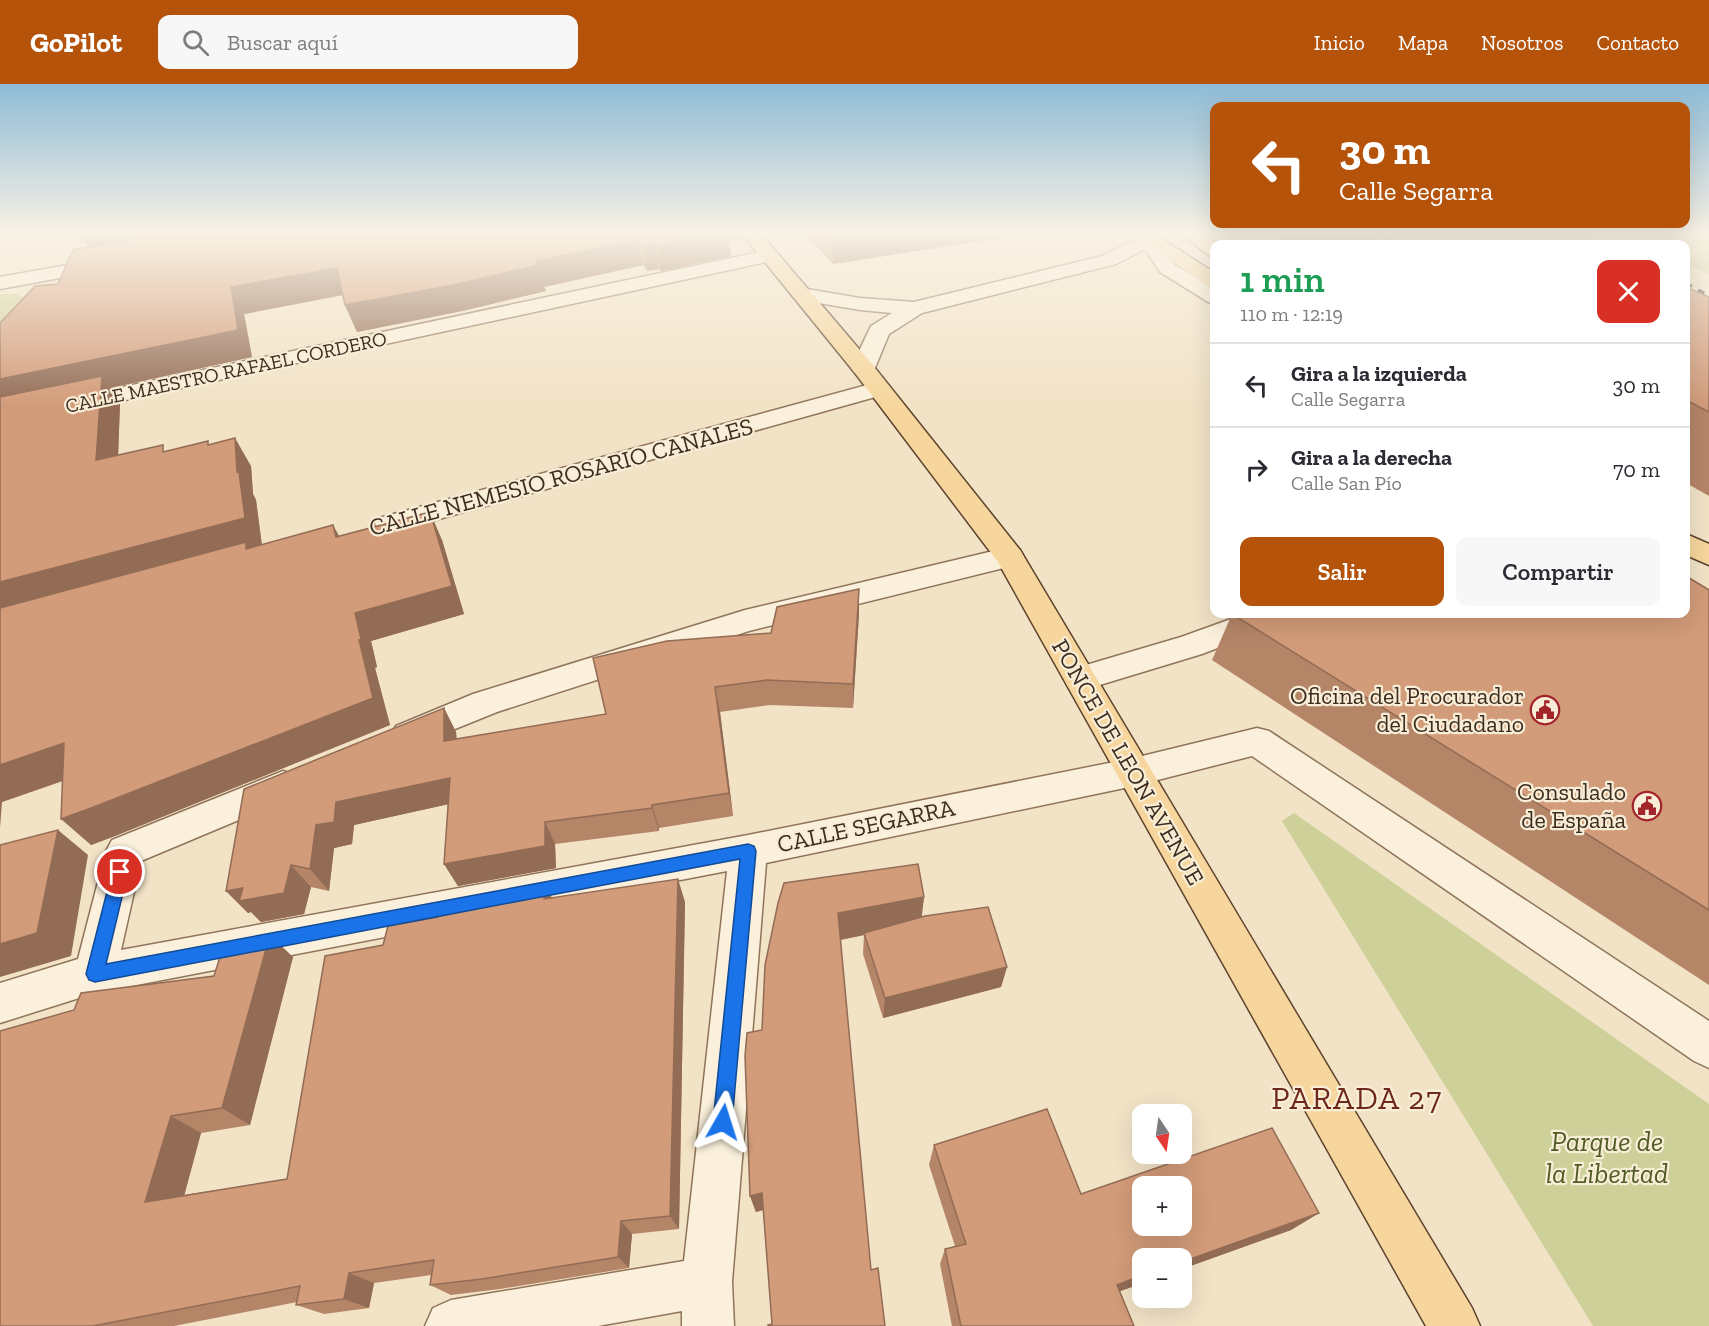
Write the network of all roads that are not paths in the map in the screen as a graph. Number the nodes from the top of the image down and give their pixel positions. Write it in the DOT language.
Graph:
graph roads {
  1 [pos="41,292"];
  2 [pos="600,292"];
  3 [pos="979,292"];
  4 [pos="801,294"];
  5 [pos="36,298"];
  6 [pos="914,308"];
  7 [pos="871,378"];
  8 [pos="0,420"];
  9 [pos="370,529"];
  10 [pos="1690,545"];
  11 [pos="1709,556"];
  12 [pos="1010,557"];
  13 [pos="1264,618"];
  14 [pos="1080,679"];
  15 [pos="376,748"];
  16 [pos="1134,771"];
  17 [pos="311,775"];
  18 [pos="748,851"];
  19 [pos="95,974"];
  20 [pos="0,1003"];
  21 [pos="1709,1046"];
  22 [pos="708,1304"];
  23 [pos="451,1326"];
  24 [pos="1454,1326"];
  1 -- 5 [label="street"];
  2 -- 8 [label="street, CALLE MAESTRO RAFAEL CORDERO"];
  3 -- 6 [label="street"];
  4 -- 6 [label="street"];
  4 -- 7 [label="main road, PONCE DE LEON AVENUE"];
  6 -- 7 [label="street"];
  7 -- 9 [label="street, CALLE NEMESIO ROSARIO CANALES"];
  7 -- 12 [label="main road, PONCE DE LEON AVENUE"];
  10 -- 11 [label="main road"];
  12 -- 14 [label="main road, PONCE DE LEON AVENUE"];
  12 -- 15 [label="street"];
  13 -- 14 [label="street"];
  14 -- 16 [label="main road, PONCE DE LEON AVENUE"];
  16 -- 18 [label="street, CALLE SEGARRA"];
  16 -- 21 [label="street, CALLE SEGARRA"];
  16 -- 24 [label="main road, PONCE DE LEON AVENUE"];
  17 -- 19 [label="street"];
  18 -- 19 [label="street, CALLE SEGARRA"];
  18 -- 22 [label="street"];
  19 -- 20 [label="street, CALLE SEGARRA"];
  22 -- 23 [label="street"];
}
